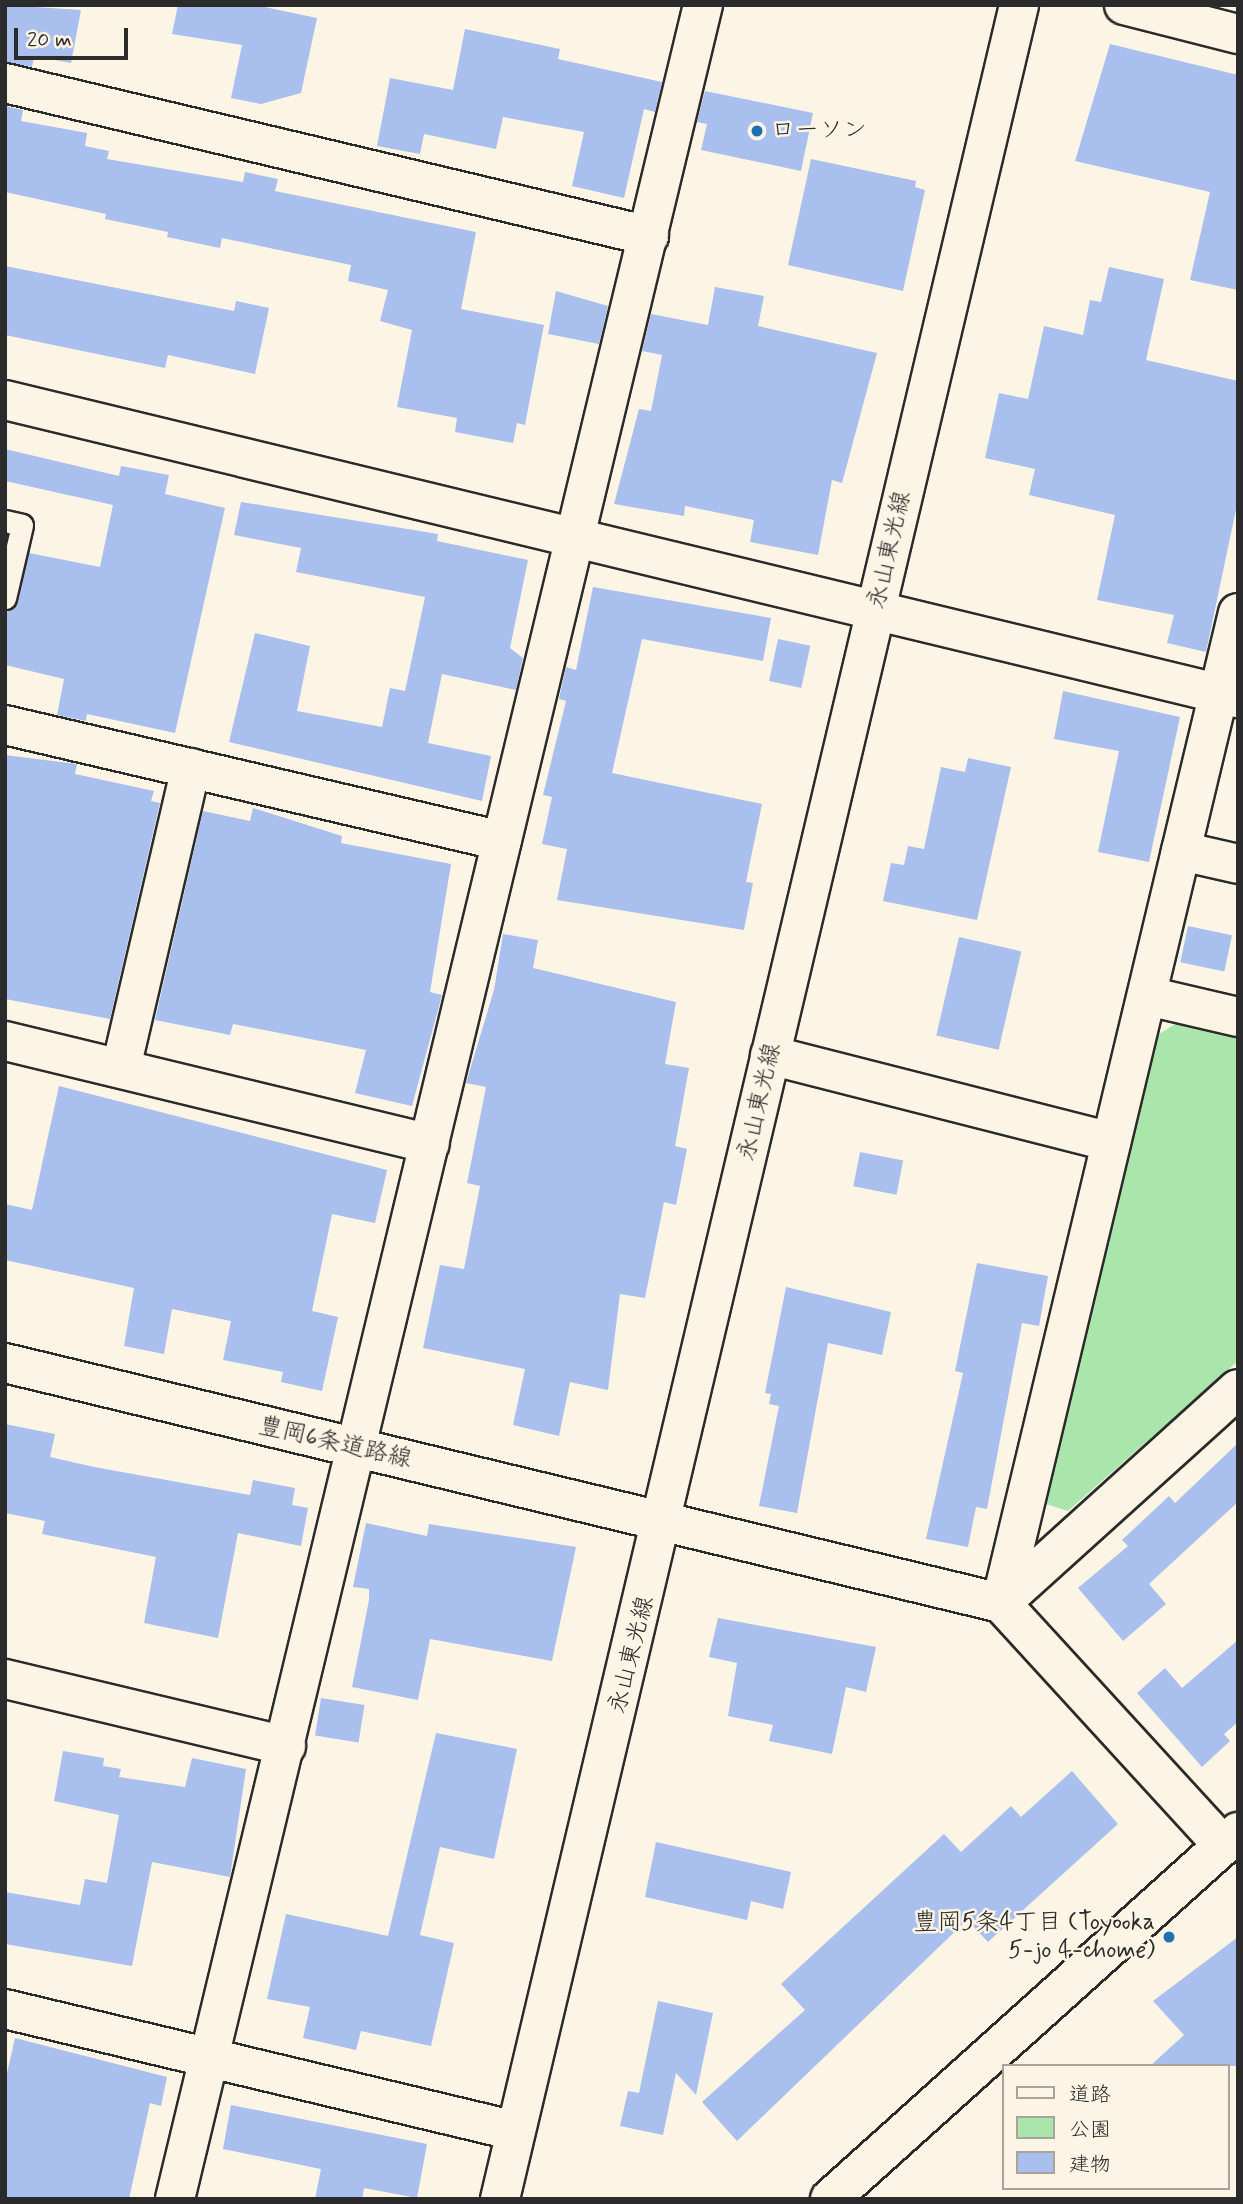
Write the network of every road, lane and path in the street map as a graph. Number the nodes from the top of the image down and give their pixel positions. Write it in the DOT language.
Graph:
graph roads {
  1 [pos="703,5"];
  2 [pos="1019,5"];
  3 [pos="1124,5"];
  4 [pos="1238,34"];
  5 [pos="5,83"];
  6 [pos="649,236"];
  7 [pos="5,400"];
  8 [pos="5,521"];
  9 [pos="575,542"];
  10 [pos="5,598"];
  11 [pos="875,613"];
  12 [pos="1238,613"];
  13 [pos="1228,696"];
  14 [pos="5,725"];
  15 [pos="191,768"];
  16 [pos="502,841"];
  17 [pos="1181,851"];
  18 [pos="1238,864"];
  19 [pos="1148,996"];
  20 [pos="1238,1017"];
  21 [pos="5,1041"];
  22 [pos="770,1055"];
  23 [pos="121,1068"];
  24 [pos="1111,1142"];
  25 [pos="430,1144"];
  26 [pos="5,1363"];
  27 [pos="1238,1389"];
  28 [pos="355,1448"];
  29 [pos="665,1520"];
  30 [pos="1001,1603"];
  31 [pos="5,1679"];
  32 [pos="286,1746"];
  33 [pos="1231,1839"];
  34 [pos="5,2009"];
  35 [pos="209,2057"];
  36 [pos="516,2131"];
  37 [pos="176,2199"];
  38 [pos="500,2199"];
  39 [pos="830,2199"];
  1 -- 6 [label="street"];
  2 -- 11 [label="street, 永山東光線"];
  3 -- 4 [label="street"];
  5 -- 6 [label="street"];
  6 -- 9 [label="street"];
  7 -- 9 [label="street"];
  8 -- 10 [label="lane"];
  9 -- 11 [label="street"];
  9 -- 16 [label="street"];
  11 -- 13 [label="street"];
  11 -- 22 [label="street, 永山東光線"];
  12 -- 13 [label="street"];
  13 -- 17 [label="street"];
  14 -- 15 [label="street"];
  15 -- 16 [label="street"];
  15 -- 23 [label="street"];
  16 -- 25 [label="street"];
  17 -- 18 [label="street"];
  17 -- 19 [label="street"];
  19 -- 20 [label="street"];
  19 -- 24 [label="street"];
  21 -- 23 [label="street"];
  22 -- 24 [label="street"];
  22 -- 29 [label="street, 永山東光線"];
  23 -- 25 [label="street"];
  24 -- 30 [label="street"];
  25 -- 28 [label="street"];
  26 -- 28 [label="street, 豊岡6条道路線"];
  27 -- 30 [label="street"];
  28 -- 29 [label="street, 豊岡6条道路線"];
  28 -- 32 [label="street"];
  29 -- 30 [label="street, 豊岡6条道路線"];
  29 -- 36 [label="street, 永山東光線"];
  30 -- 33 [label="street"];
  31 -- 32 [label="street"];
  32 -- 35 [label="street"];
  33 -- 39 [label="street"];
  34 -- 35 [label="street"];
  35 -- 36 [label="street"];
  35 -- 37 [label="street"];
  36 -- 38 [label="street, 永山東光線"];
}
